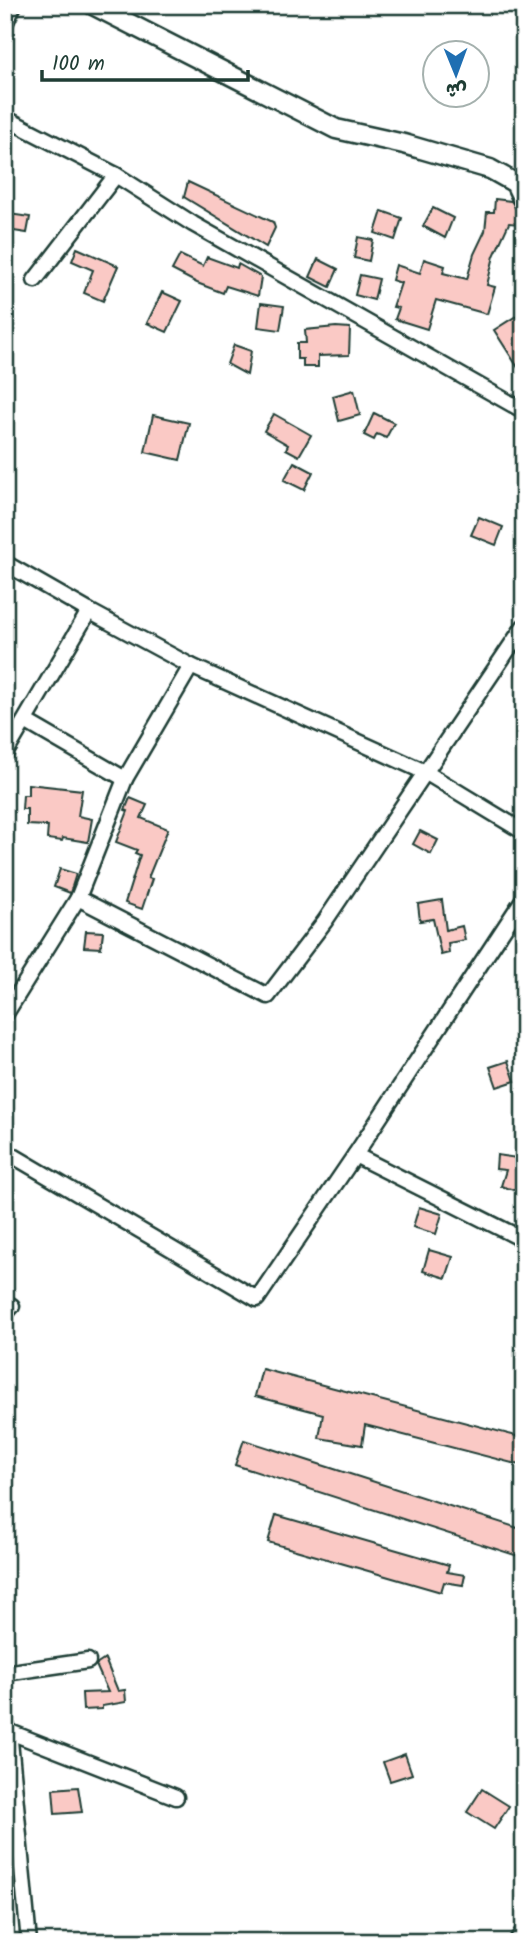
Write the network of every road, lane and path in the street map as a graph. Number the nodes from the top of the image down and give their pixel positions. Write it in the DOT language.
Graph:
graph roads {
  1 [pos="14,5"];
  2 [pos="93,5"];
  3 [pos="5,24"];
  4 [pos="5,118"];
  5 [pos="116,175"];
  6 [pos="524,202"];
  7 [pos="35,280"];
  8 [pos="524,411"];
  9 [pos="5,563"];
  10 [pos="89,611"];
  11 [pos="524,626"];
  12 [pos="191,666"];
  13 [pos="25,721"];
  14 [pos="5,754"];
  15 [pos="425,772"];
  16 [pos="125,779"];
  17 [pos="524,832"];
  18 [pos="78,898"];
  19 [pos="524,898"];
  20 [pos="5,1015"];
  21 [pos="5,1151"];
  22 [pos="355,1155"];
  23 [pos="524,1240"];
  24 [pos="5,1302"];
  25 [pos="5,1314"];
  26 [pos="88,1661"];
  27 [pos="5,1673"];
  28 [pos="7,1730"];
  29 [pos="176,1797"];
  30 [pos="524,1930"];
  31 [pos="29,1942"];
  32 [pos="516,1942"];
  1 -- 3 [label="street"];
  2 -- 6 [label="street"];
  4 -- 5 [label="street"];
  5 -- 7 [label="street"];
  5 -- 8 [label="street"];
  9 -- 10 [label="street"];
  10 -- 12 [label="street"];
  10 -- 13 [label="street"];
  11 -- 15 [label="street"];
  12 -- 15 [label="street"];
  12 -- 16 [label="street"];
  13 -- 14 [label="street"];
  13 -- 16 [label="street"];
  15 -- 17 [label="street"];
  15 -- 18 [label="street"];
  16 -- 18 [label="street"];
  18 -- 20 [label="street"];
  19 -- 22 [label="street"];
  21 -- 22 [label="street"];
  22 -- 23 [label="street"];
  24 -- 25 [label="street"];
  26 -- 27 [label="street"];
  28 -- 29 [label="street"];
  28 -- 31 [label="street"];
  30 -- 32 [label="street"];
}
